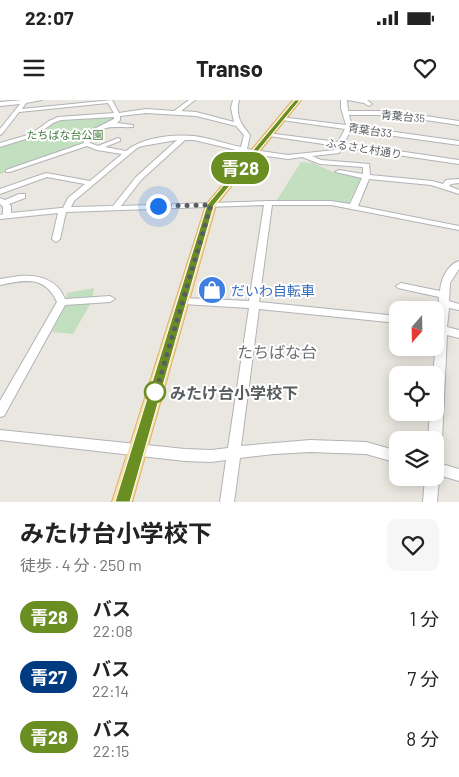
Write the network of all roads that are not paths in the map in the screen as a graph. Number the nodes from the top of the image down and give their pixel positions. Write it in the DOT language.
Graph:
graph roads {
  1 [pos="39,100"];
  2 [pos="192,100"];
  3 [pos="236,100"];
  4 [pos="297,100"];
  5 [pos="344,100"];
  6 [pos="351,100"];
  7 [pos="109,101"];
  8 [pos="24,102"];
  9 [pos="0,104"];
  10 [pos="369,104"];
  11 [pos="50,108"];
  12 [pos="17,111"];
  13 [pos="346,112"];
  14 [pos="175,113"];
  15 [pos="46,114"];
  16 [pos="117,114"];
  17 [pos="282,118"];
  18 [pos="42,121"];
  19 [pos="51,122"];
  20 [pos="459,123"];
  21 [pos="113,124"];
  22 [pos="238,125"];
  23 [pos="131,126"];
  24 [pos="349,127"];
  25 [pos="0,133"];
  26 [pos="268,134"];
  27 [pos="184,138"];
  28 [pos="114,140"];
  29 [pos="459,143"];
  30 [pos="87,144"];
  31 [pos="341,144"];
  32 [pos="0,145"];
  33 [pos="97,148"];
  34 [pos="248,151"];
  35 [pos="127,153"];
  36 [pos="303,155"];
  37 [pos="459,162"];
  38 [pos="8,171"];
  39 [pos="339,172"];
  40 [pos="366,177"];
  41 [pos="459,181"];
  42 [pos="90,183"];
  43 [pos="444,187"];
  44 [pos="0,192"];
  45 [pos="459,192"];
  46 [pos="22,196"];
  47 [pos="2,201"];
  48 [pos="268,203"];
  49 [pos="211,205"];
  50 [pos="353,207"];
  51 [pos="116,208"];
  52 [pos="65,210"];
  53 [pos="4,216"];
  54 [pos="459,228"];
  55 [pos="56,239"];
  56 [pos="459,264"];
  57 [pos="0,282"];
  58 [pos="401,286"];
  59 [pos="110,299"];
  60 [pos="444,299"];
  61 [pos="183,301"];
  62 [pos="62,302"];
  63 [pos="254,305"];
  64 [pos="459,307"];
  65 [pos="389,319"];
  66 [pos="444,330"];
  67 [pos="459,334"];
  68 [pos="437,356"];
  69 [pos="0,412"];
  70 [pos="435,431"];
  71 [pos="0,435"];
  72 [pos="138,451"];
  73 [pos="234,452"];
  74 [pos="389,454"];
  75 [pos="444,471"];
  76 [pos="459,475"];
  77 [pos="431,486"];
  78 [pos="122,502"];
  79 [pos="227,502"];
  80 [pos="430,502"];
  1 -- 8 [label="street"];
  2 -- 14 [label="street"];
  3 -- 22 [label="street"];
  4 -- 17 [label="main road"];
  5 -- 13 [label="street"];
  6 -- 10 [label="street"];
  7 -- 11 [label="street"];
  7 -- 16 [label="street"];
  8 -- 9 [label="street"];
  8 -- 12 [label="street"];
  11 -- 12 [label="street"];
  11 -- 15 [label="street"];
  12 -- 25 [label="street"];
  13 -- 20 [label="street, 青葉台35"];
  13 -- 24 [label="street"];
  14 -- 16 [label="street"];
  14 -- 22 [label="street"];
  16 -- 19 [label="street"];
  16 -- 21 [label="street"];
  17 -- 24 [label="street, 青葉台33"];
  17 -- 26 [label="main road"];
  18 -- 19 [label="street"];
  19 -- 32 [label="street"];
  21 -- 23 [label="street"];
  21 -- 30 [label="street"];
  22 -- 34 [label="street"];
  24 -- 29 [label="street, 青葉台33"];
  24 -- 31 [label="street"];
  26 -- 31 [label="street, ふるさと村通り"];
  26 -- 34 [label="main road"];
  27 -- 34 [label="street"];
  27 -- 35 [label="street"];
  27 -- 51 [label="street"];
  28 -- 33 [label="street"];
  30 -- 33 [label="street"];
  30 -- 38 [label="street"];
  31 -- 36 [label="street"];
  31 -- 37 [label="street, ふるさと村通り"];
  33 -- 35 [label="street"];
  34 -- 36 [label="street"];
  34 -- 49 [label="main road"];
  35 -- 42 [label="street"];
  36 -- 40 [label="street"];
  39 -- 40 [label="street"];
  40 -- 43 [label="street"];
  40 -- 50 [label="street"];
  41 -- 43 [label="street"];
  42 -- 44 [label="street"];
  42 -- 52 [label="street"];
  43 -- 45 [label="street"];
  46 -- 47 [label="street"];
  47 -- 53 [label="street"];
  48 -- 49 [label="street"];
  48 -- 50 [label="street"];
  48 -- 63 [label="street"];
  49 -- 51 [label="street"];
  49 -- 61 [label="main road"];
  50 -- 54 [label="street"];
  51 -- 52 [label="street"];
  52 -- 53 [label="street"];
  52 -- 55 [label="street"];
  56 -- 60 [label="street"];
  57 -- 62 [label="street"];
  58 -- 60 [label="street"];
  59 -- 62 [label="street"];
  60 -- 64 [label="street"];
  61 -- 63 [label="street"];
  61 -- 72 [label="main road"];
  62 -- 69 [label="street"];
  63 -- 65 [label="street"];
  63 -- 73 [label="street"];
  66 -- 67 [label="street"];
  68 -- 70 [label="street"];
  71 -- 72 [label="street"];
  72 -- 73 [label="street"];
  72 -- 78 [label="main road"];
  73 -- 74 [label="street"];
  73 -- 79 [label="street"];
  75 -- 76 [label="street"];
  77 -- 80 [label="street"];
}
